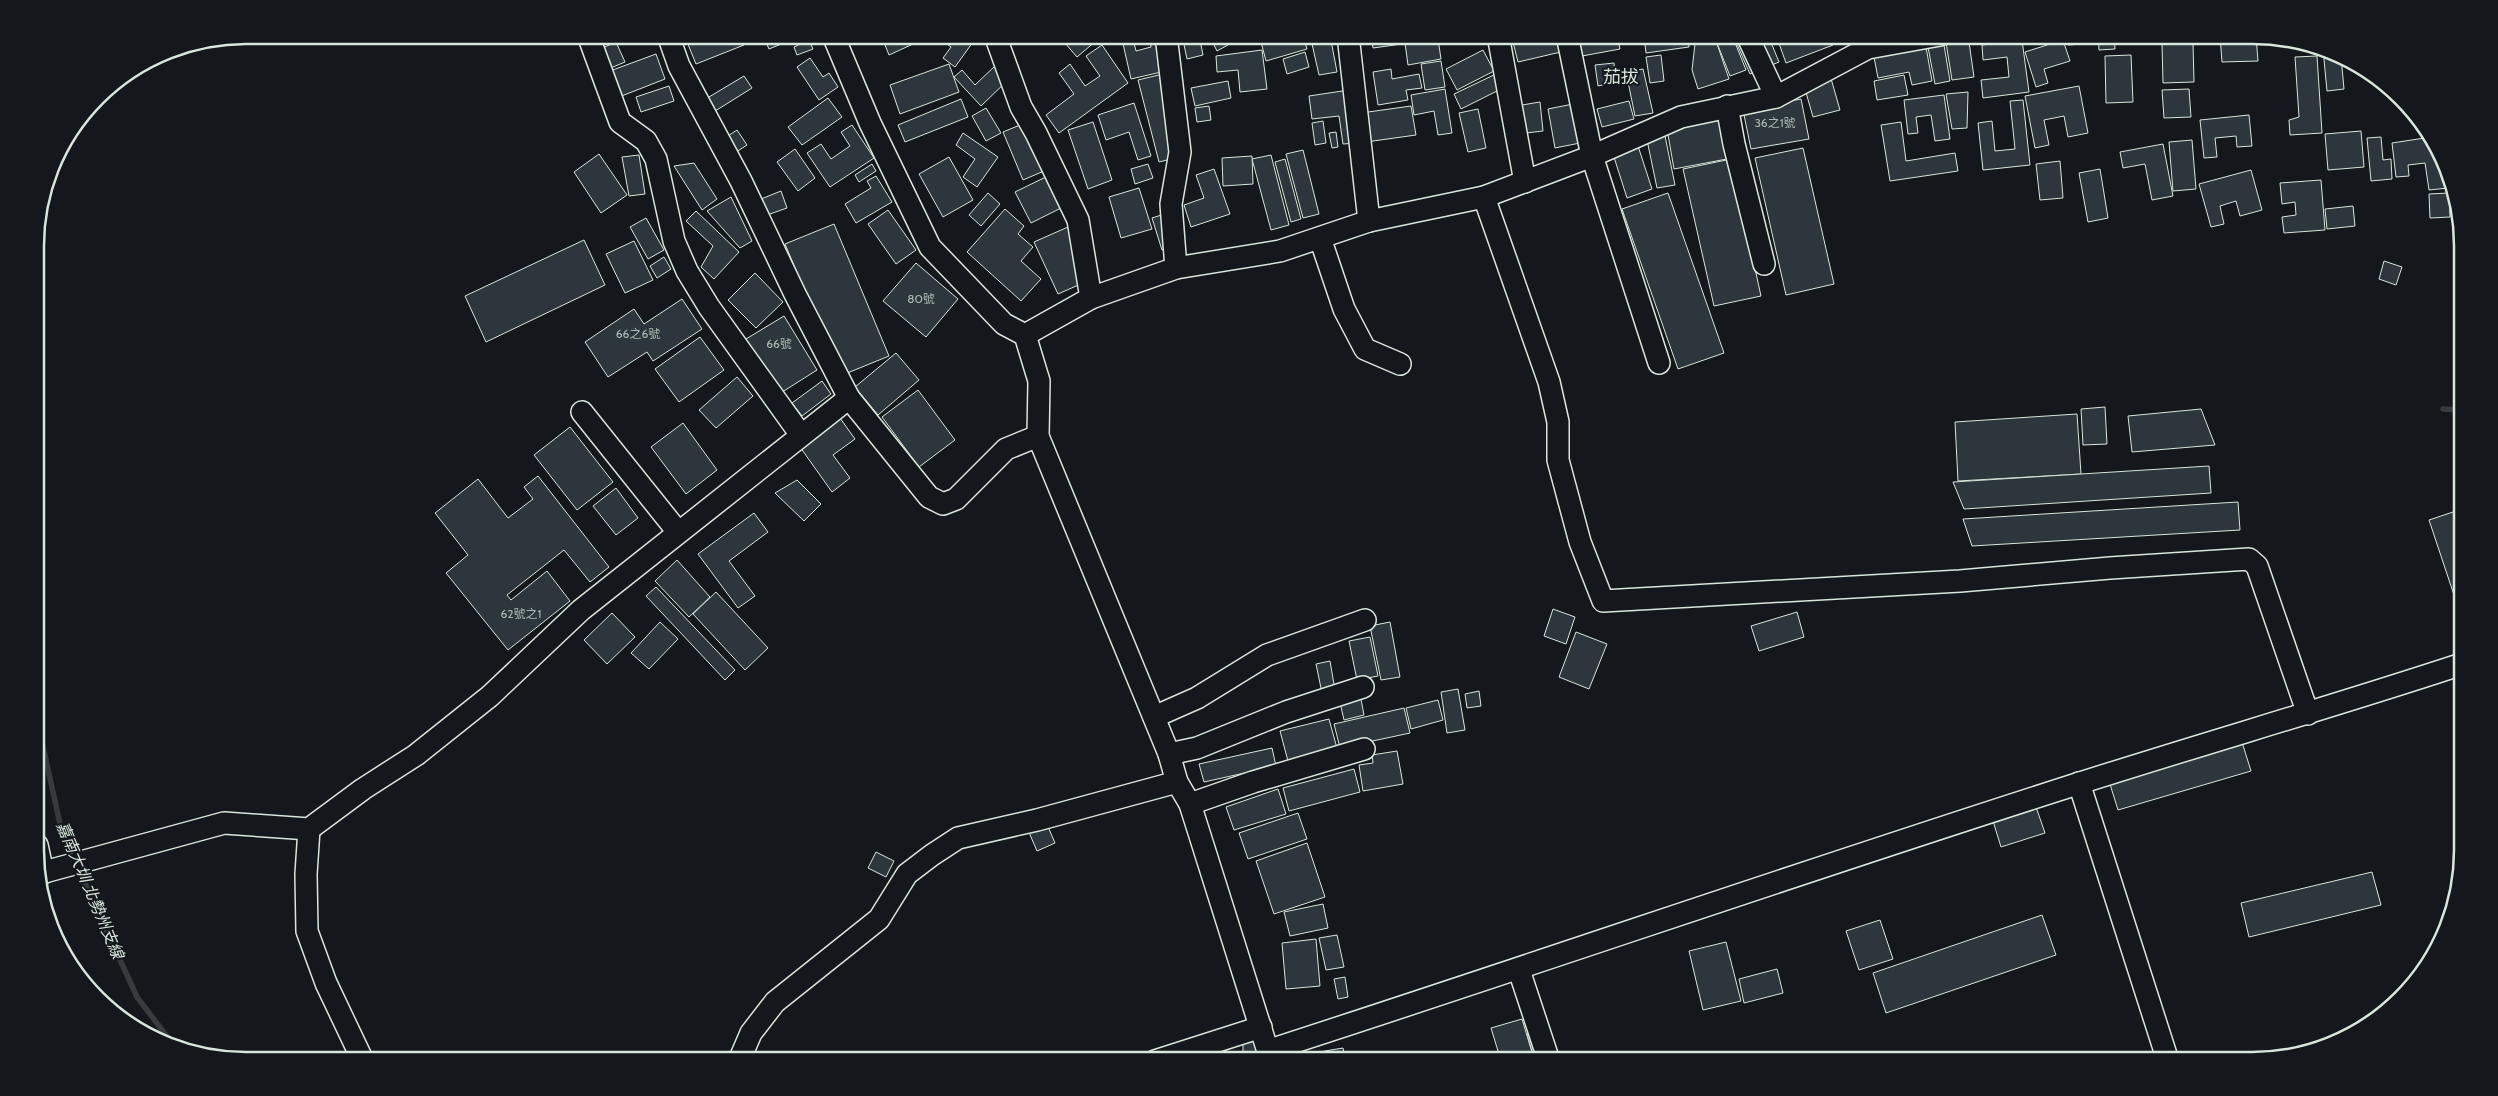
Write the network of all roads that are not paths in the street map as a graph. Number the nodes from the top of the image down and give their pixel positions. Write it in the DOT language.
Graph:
graph roads {
  1 [pos="591,44"];
  2 [pos="671,44"];
  3 [pos="837,44"];
  4 [pos="998,44"];
  5 [pos="1167,44"];
  6 [pos="1349,44"];
  7 [pos="1500,44"];
  8 [pos="1569,44"];
  9 [pos="1751,44"];
  10 [pos="1890,44"];
  11 [pos="1776,97"];
  12 [pos="1727,106"];
  13 [pos="1592,156"];
  14 [pos="1525,182"];
  15 [pos="1484,197"];
  16 [pos="1369,221"];
  17 [pos="1320,238"];
  18 [pos="1764,264"];
  19 [pos="1176,268"];
  20 [pos="1092,298"];
  21 [pos="1025,335"];
  22 [pos="1659,363"];
  23 [pos="1400,364"];
  24 [pos="849,398"];
  25 [pos="582,412"];
  26 [pos="801,435"];
  27 [pos="1038,436"];
  28 [pos="678,532"];
  29 [pos="1364,620"];
  30 [pos="2454,667"];
  31 [pos="1363,688"];
  32 [pos="2308,714"];
  33 [pos="1154,717"];
  34 [pos="1364,749"];
  35 [pos="1169,754"];
  36 [pos="1177,782"];
  37 [pos="2078,783"];
  38 [pos="1190,804"];
  39 [pos="310,829"];
  40 [pos="45,872"];
  41 [pos="1519,970"];
  42 [pos="1260,1027"];
  43 [pos="359,1052"];
  44 [pos="743,1052"];
  45 [pos="1183,1052"];
  46 [pos="1269,1052"];
  47 [pos="1282,1052"];
  48 [pos="1546,1052"];
  49 [pos="2165,1052"];
  1 -- 26 [label="street"];
  2 -- 24 [label="street"];
  3 -- 21 [label="street"];
  4 -- 20 [label="street"];
  5 -- 19 [label="street"];
  6 -- 16 [label="street"];
  7 -- 14 [label="street"];
  8 -- 13 [label="street"];
  9 -- 11 [label="street"];
  10 -- 11 [label="street"];
  11 -- 12 [label="street"];
  12 -- 13 [label="street"];
  12 -- 18 [label="street"];
  13 -- 14 [label="street"];
  13 -- 22 [label="street"];
  14 -- 15 [label="street"];
  15 -- 16 [label="street"];
  15 -- 32 [label="street"];
  16 -- 17 [label="street"];
  17 -- 19 [label="street"];
  17 -- 23 [label="street"];
  19 -- 20 [label="street"];
  20 -- 21 [label="street"];
  21 -- 27 [label="street"];
  24 -- 26 [label="street"];
  24 -- 27 [label="street"];
  25 -- 28 [label="street"];
  26 -- 28 [label="street"];
  27 -- 33 [label="street"];
  28 -- 39 [label="street"];
  29 -- 33 [label="street"];
  30 -- 32 [label="street"];
  31 -- 35 [label="street"];
  32 -- 37 [label="street"];
  33 -- 35 [label="street"];
  34 -- 38 [label="street"];
  35 -- 36 [label="street"];
  36 -- 38 [label="street"];
  36 -- 44 [label="street"];
  37 -- 41 [label="street"];
  37 -- 49 [label="street"];
  38 -- 42 [label="street"];
  39 -- 40 [label="street"];
  39 -- 43 [label="street"];
  41 -- 47 [label="street"];
  41 -- 48 [label="street"];
  42 -- 45 [label="street"];
  42 -- 46 [label="street"];
}
